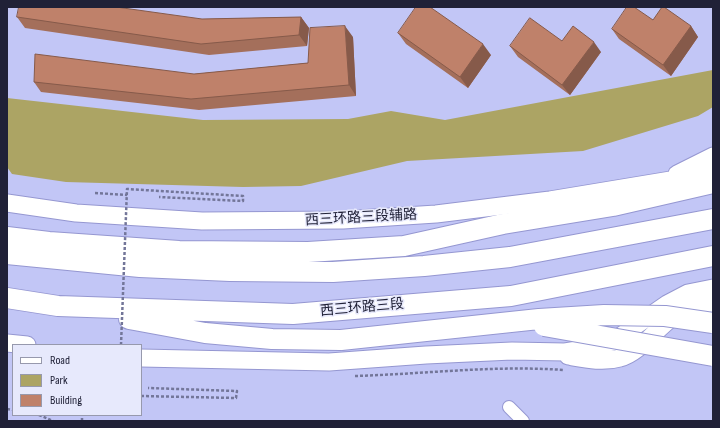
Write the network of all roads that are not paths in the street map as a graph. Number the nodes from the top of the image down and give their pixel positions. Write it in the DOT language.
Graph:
graph roads {
  1 [pos="713,156"];
  2 [pos="713,173"];
  3 [pos="662,181"];
  4 [pos="713,183"];
  5 [pos="7,203"];
  6 [pos="713,219"];
  7 [pos="7,237"];
  8 [pos="7,254"];
  9 [pos="713,256"];
  10 [pos="713,288"];
  11 [pos="7,298"];
  12 [pos="58,306"];
  13 [pos="713,306"];
  14 [pos="516,321"];
  15 [pos="713,323"];
  16 [pos="7,343"];
  17 [pos="17,344"];
  18 [pos="540,351"];
  19 [pos="713,356"];
  20 [pos="142,358"];
  21 [pos="509,407"];
  22 [pos="523,421"];
  1 -- 3 [label="main road"];
  2 -- 3 [label="main road, 西三环路三段辅路"];
  3 -- 5 [label="main road, 西三环路三段辅路"];
  4 -- 7 [label="highway"];
  6 -- 8 [label="highway"];
  9 -- 12 [label="highway, 西三环路三段"];
  10 -- 18 [label="main road"];
  11 -- 12 [label="highway, 西三环路三段"];
  12 -- 14 [label="highway, bridge"];
  13 -- 18 [label="main road"];
  14 -- 15 [label="highway, bridge"];
  14 -- 19 [label="highway, bridge"];
  16 -- 17 [label="main road"];
  18 -- 20 [label="main road"];
  21 -- 22 [label="street"];
}
